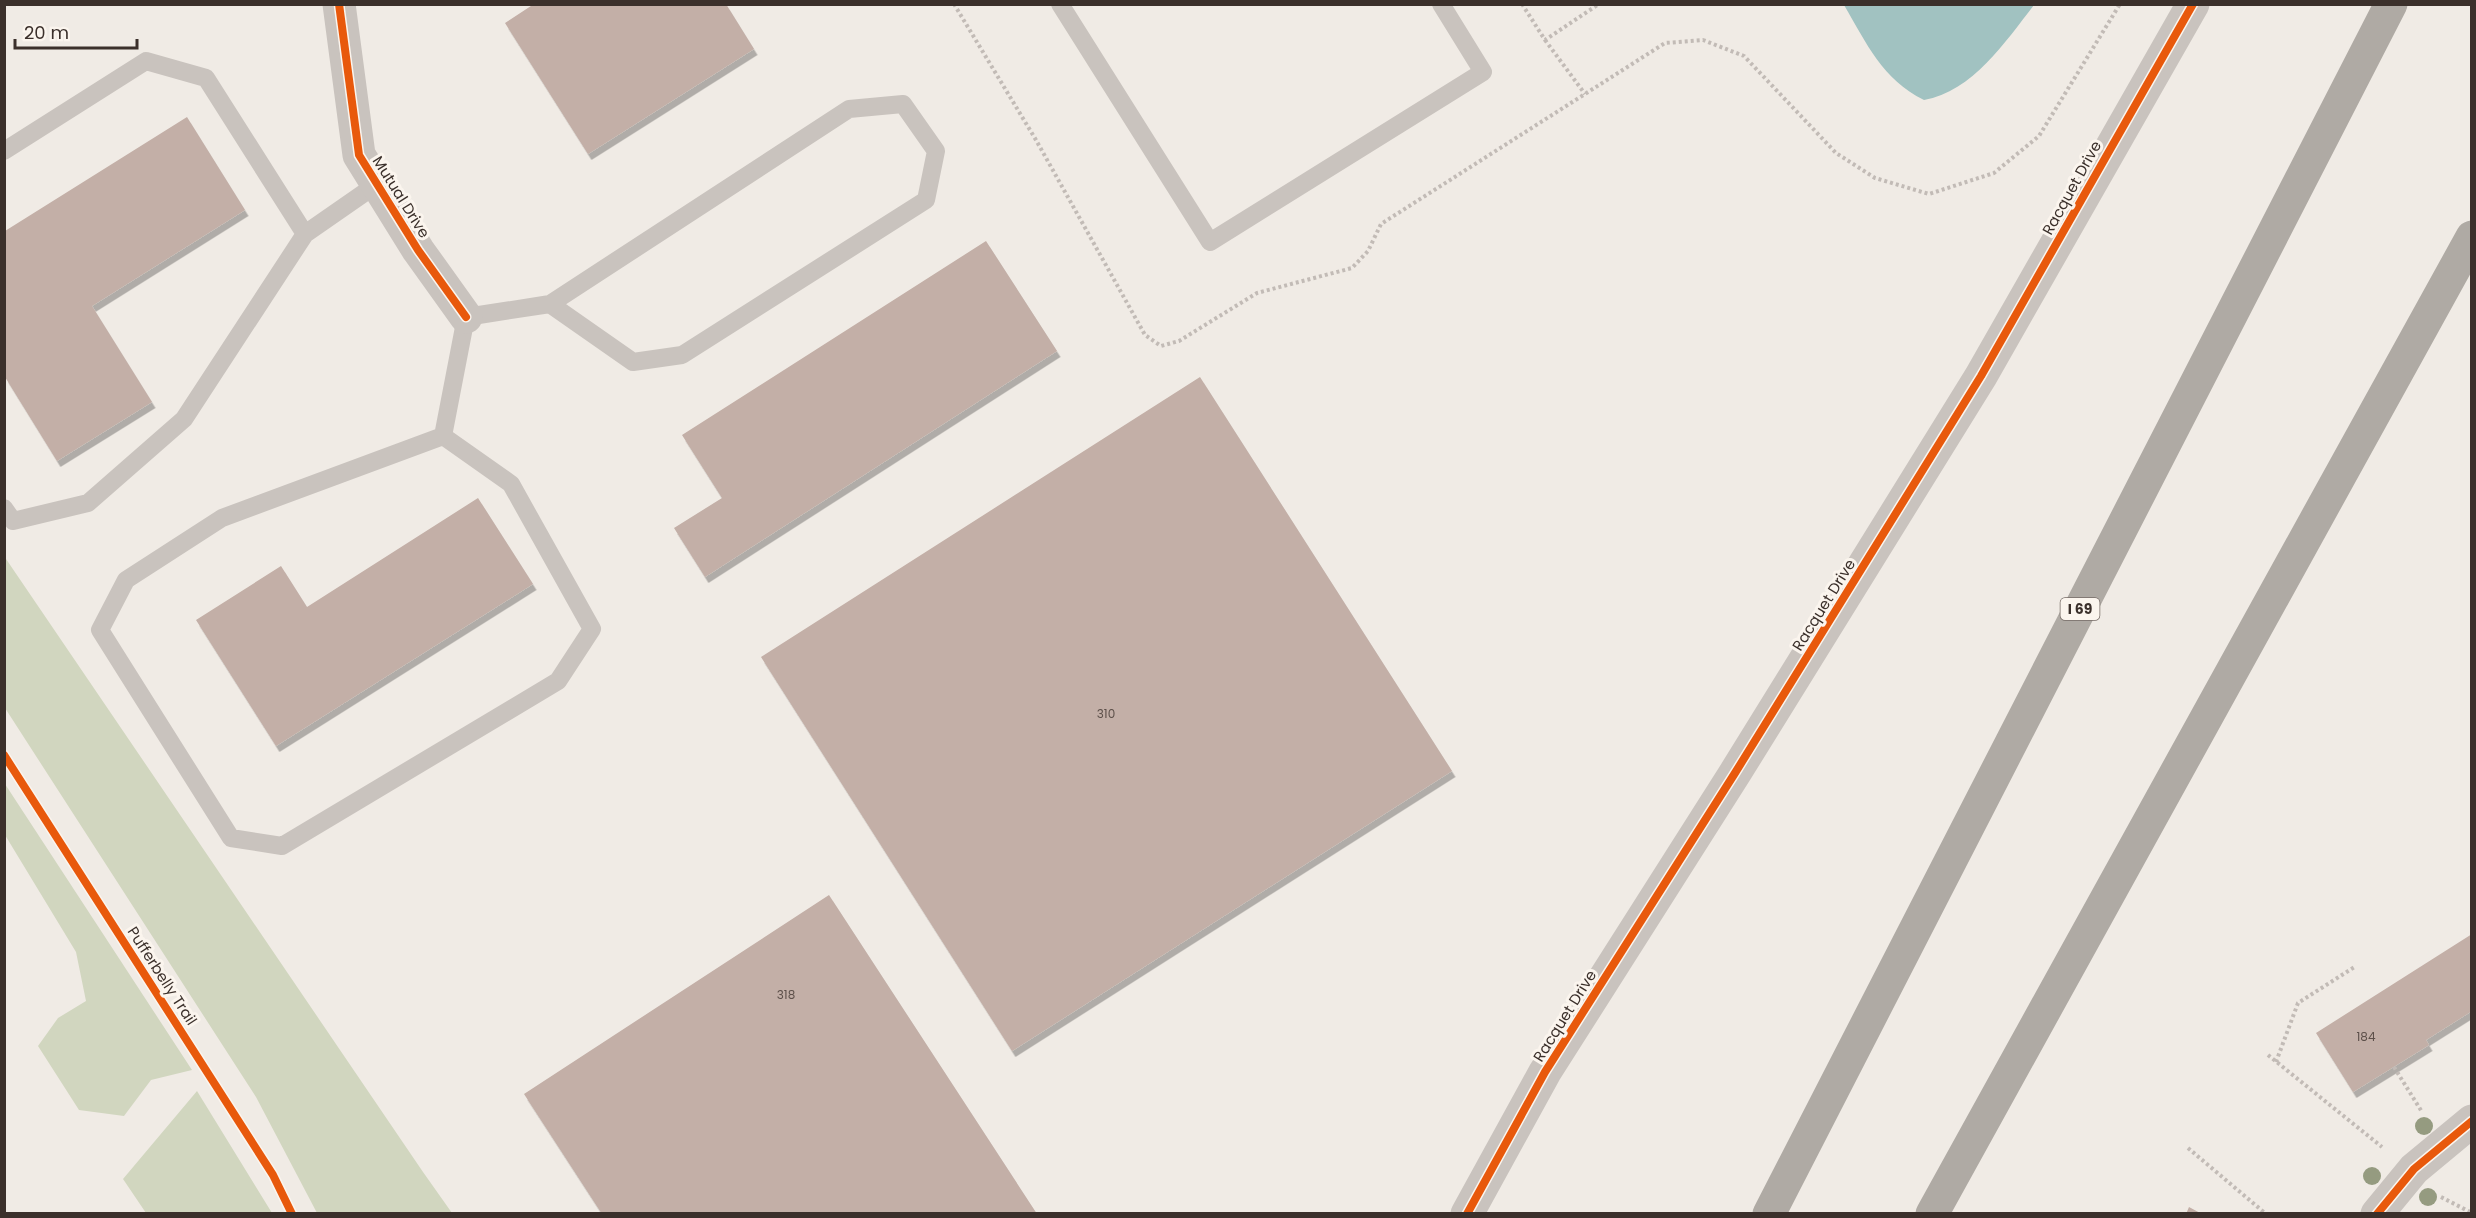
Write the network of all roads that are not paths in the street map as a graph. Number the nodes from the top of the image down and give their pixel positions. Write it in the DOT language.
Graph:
graph roads {
  1 [pos="339,4"];
  2 [pos="1060,4"];
  3 [pos="1442,4"];
  4 [pos="2193,4"];
  5 [pos="2391,4"];
  6 [pos="4,152"];
  7 [pos="377,184"];
  8 [pos="305,234"];
  9 [pos="2472,237"];
  10 [pos="550,304"];
  11 [pos="466,317"];
  12 [pos="443,436"];
  13 [pos="4,508"];
  14 [pos="2472,1121"];
  15 [pos="1467,1214"];
  16 [pos="1769,1214"];
  17 [pos="1932,1214"];
  18 [pos="2377,1214"];
  1 -- 7 [label="street, Mutual Drive"];
  2 -- 3 [label="lane"];
  4 -- 15 [label="street, Racquet Drive"];
  5 -- 16 [label="highway, I 69"];
  6 -- 8 [label="lane"];
  7 -- 8 [label="lane"];
  7 -- 11 [label="street, Mutual Drive"];
  8 -- 13 [label="lane"];
  9 -- 17 [label="highway"];
  10 -- 10 [label="lane"];
  10 -- 11 [label="lane"];
  11 -- 12 [label="lane"];
  12 -- 12 [label="lane"];
  14 -- 18 [label="street"];
}
